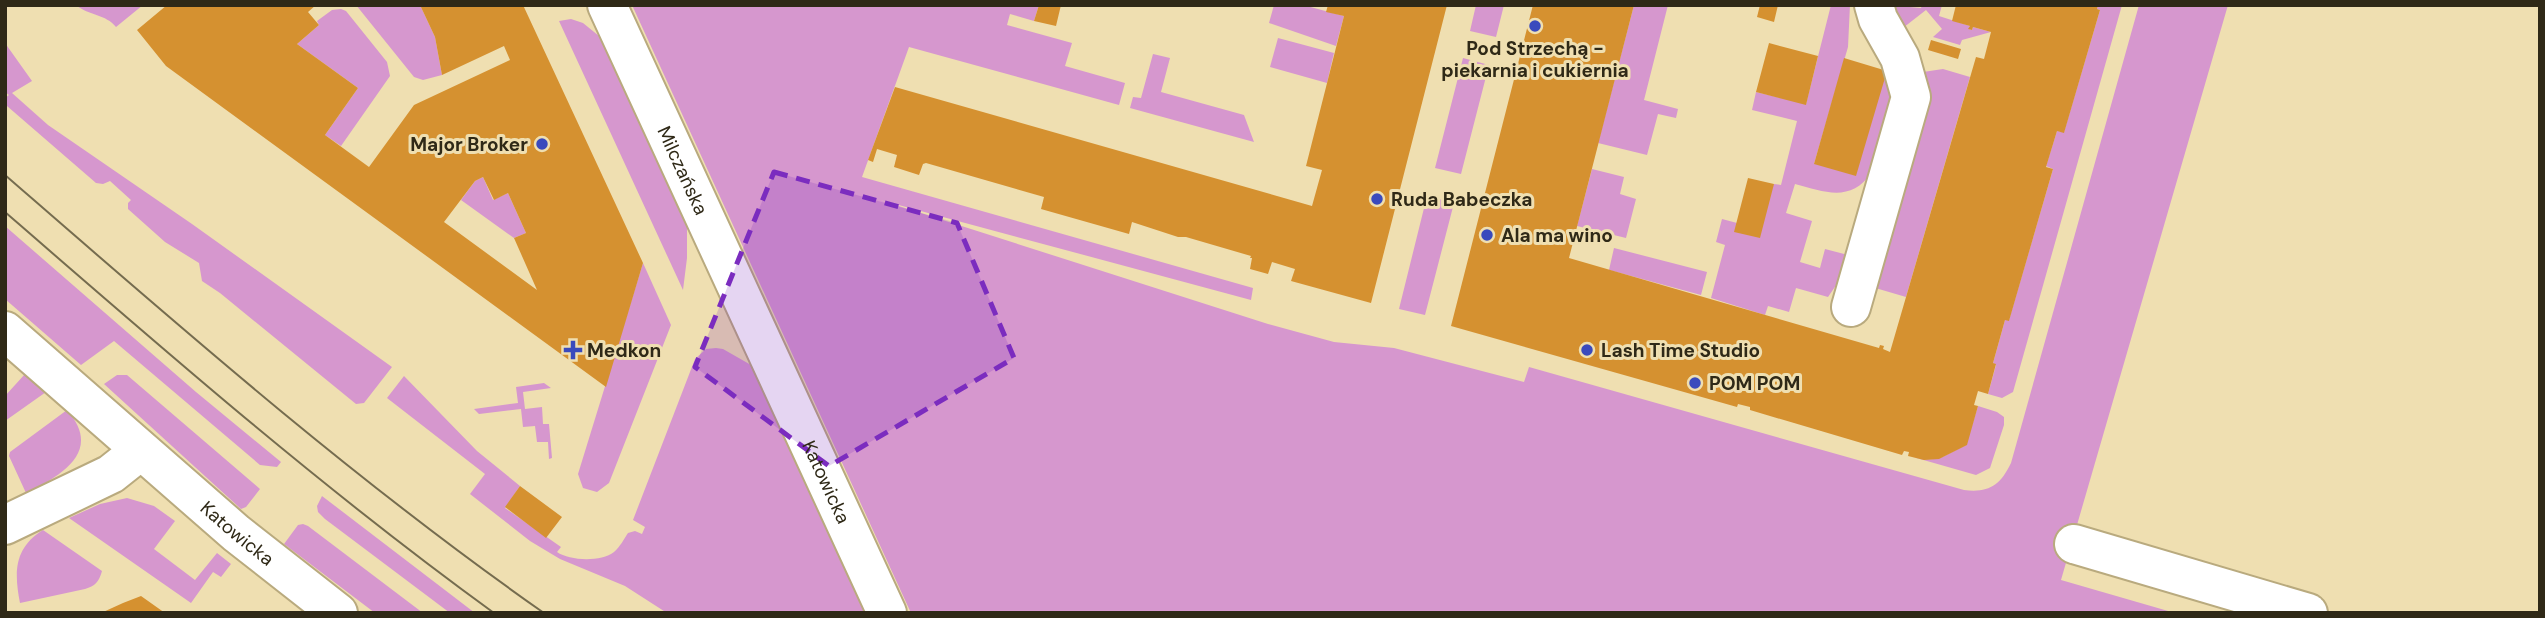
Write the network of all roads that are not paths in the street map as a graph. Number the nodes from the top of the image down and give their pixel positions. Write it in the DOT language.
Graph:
graph roads {
  1 [pos="607,5"];
  2 [pos="1874,5"];
  3 [pos="1851,307"];
  4 [pos="5,331"];
  5 [pos="764,342"];
  6 [pos="140,451"];
  7 [pos="5,525"];
  8 [pos="2074,544"];
  9 [pos="338,613"];
  10 [pos="887,613"];
  11 [pos="2308,613"];
  1 -- 5 [label="street, Milczańska"];
  2 -- 3 [label="street"];
  4 -- 6 [label="street, Katowicka"];
  5 -- 10 [label="street, Katowicka"];
  6 -- 7 [label="street"];
  6 -- 9 [label="street, Katowicka"];
  8 -- 11 [label="street"];
}
